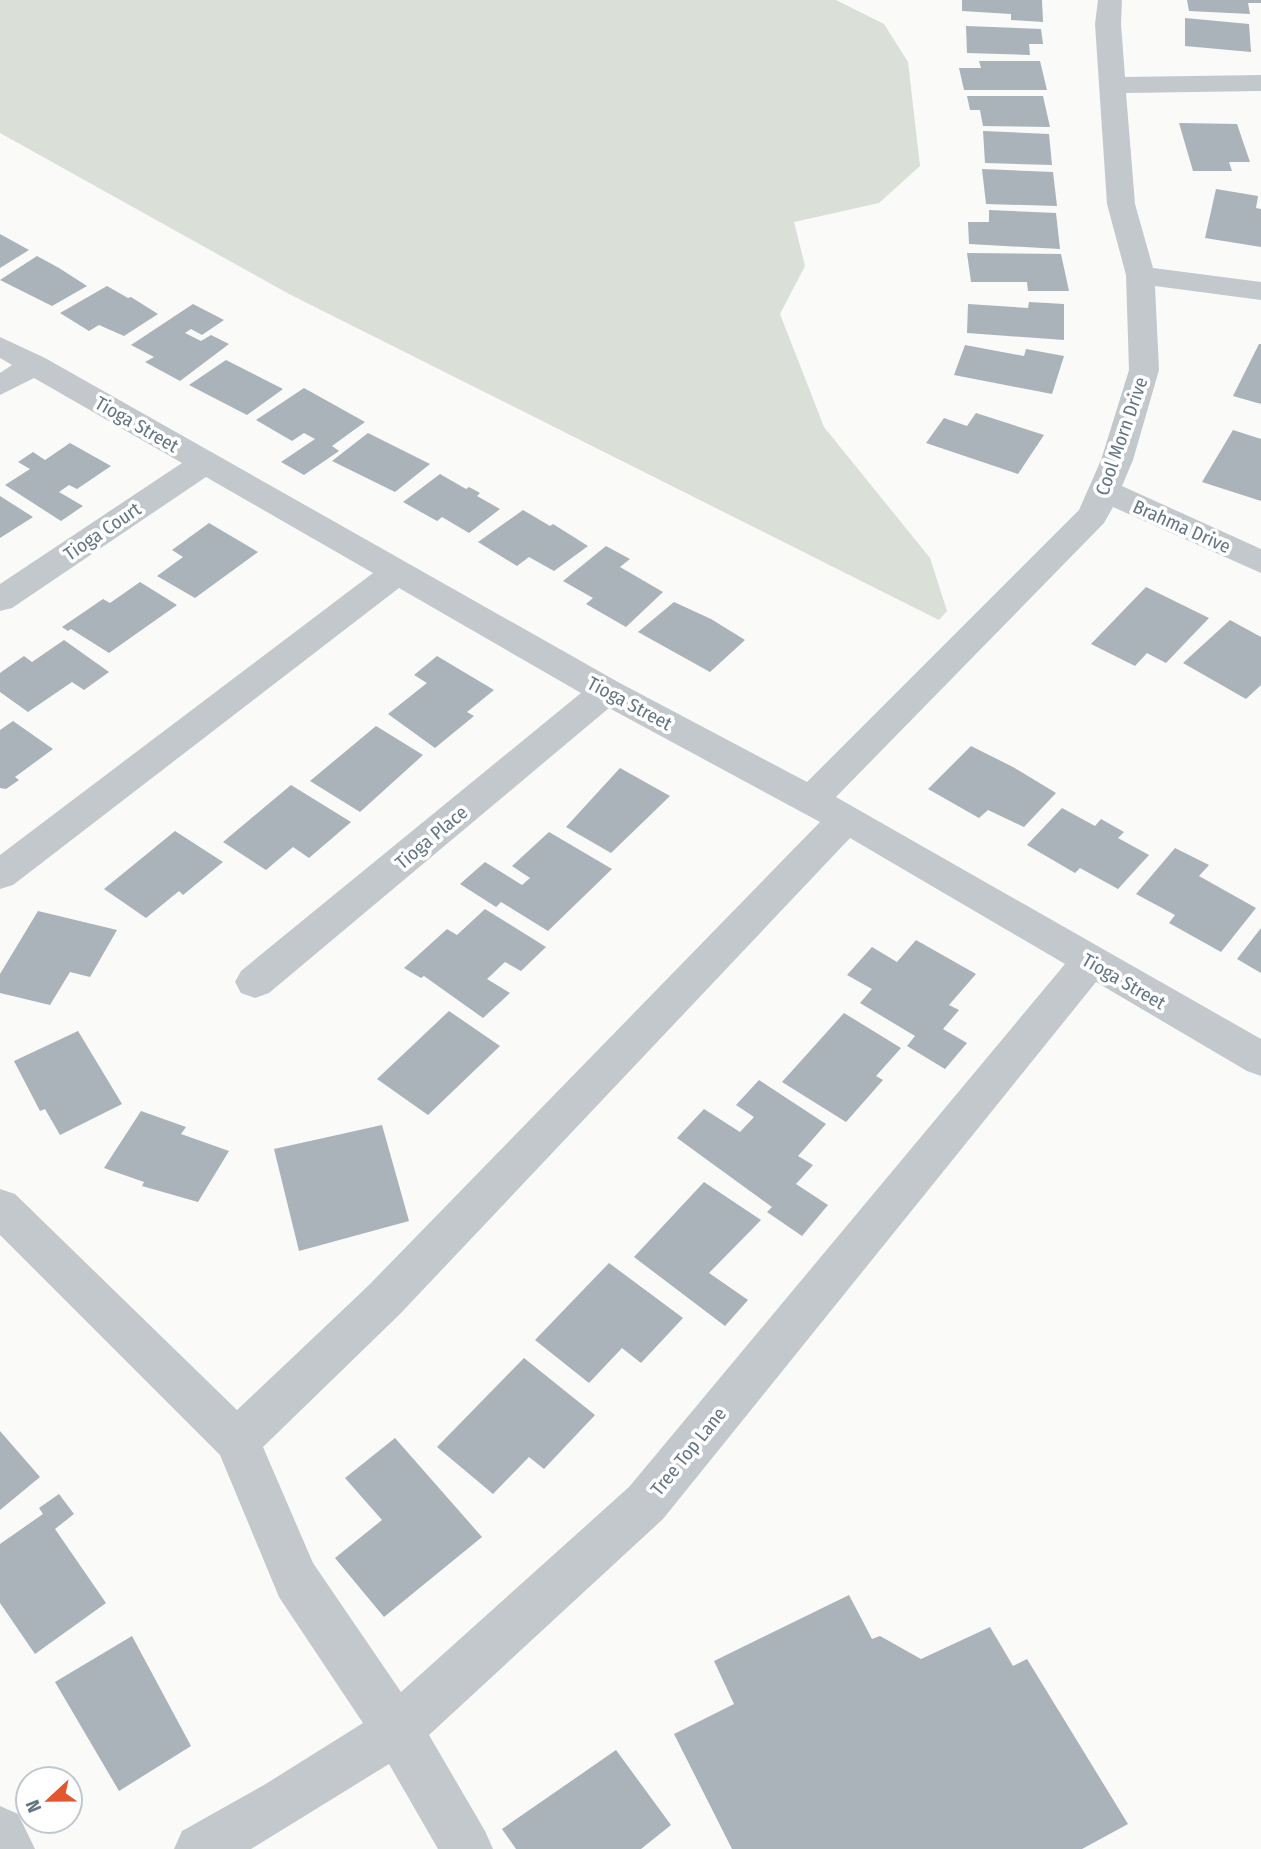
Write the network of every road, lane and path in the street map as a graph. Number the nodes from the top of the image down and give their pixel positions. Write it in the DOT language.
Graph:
graph roads {
  1 [pos="1110,0"];
  2 [pos="1261,83"];
  3 [pos="1112,85"];
  4 [pos="1140,275"];
  5 [pos="1261,291"];
  6 [pos="0,346"];
  7 [pos="34,365"];
  8 [pos="0,386"];
  9 [pos="204,463"];
  10 [pos="1104,491"];
  11 [pos="1261,562"];
  12 [pos="397,572"];
  13 [pos="0,600"];
  14 [pos="606,691"];
  15 [pos="828,809"];
  16 [pos="0,875"];
  17 [pos="1090,962"];
  18 [pos="255,982"];
  19 [pos="1261,1059"];
  20 [pos="0,1206"];
  21 [pos="237,1441"];
  22 [pos="397,1730"];
  23 [pos="0,1832"];
  24 [pos="9,1849"];
  25 [pos="200,1849"];
  26 [pos="467,1849"];
  1 -- 3 [label="street, Cool Morn Drive"];
  2 -- 3 [label="street"];
  3 -- 4 [label="street, Cool Morn Drive"];
  4 -- 5 [label="street"];
  4 -- 10 [label="street, Cool Morn Drive"];
  6 -- 7 [label="street, Tioga Street"];
  7 -- 8 [label="street"];
  7 -- 9 [label="street, Tioga Street"];
  9 -- 12 [label="street, Tioga Street"];
  9 -- 13 [label="street, Tioga Court"];
  10 -- 11 [label="street, Brahma Drive"];
  10 -- 15 [label="street, Cool Morn Drive"];
  12 -- 14 [label="street, Tioga Street"];
  12 -- 16 [label="street"];
  14 -- 15 [label="street, Tioga Street"];
  14 -- 18 [label="street, Tioga Place"];
  15 -- 17 [label="street, Tioga Street"];
  15 -- 21 [label="street, Cool Morn Drive"];
  17 -- 19 [label="street, Tioga Street"];
  17 -- 22 [label="street, Tree Top Lane"];
  20 -- 21 [label="street"];
  21 -- 22 [label="street"];
  22 -- 25 [label="street, Tree Top Lane"];
  22 -- 26 [label="street"];
  23 -- 24 [label="street"];
}
